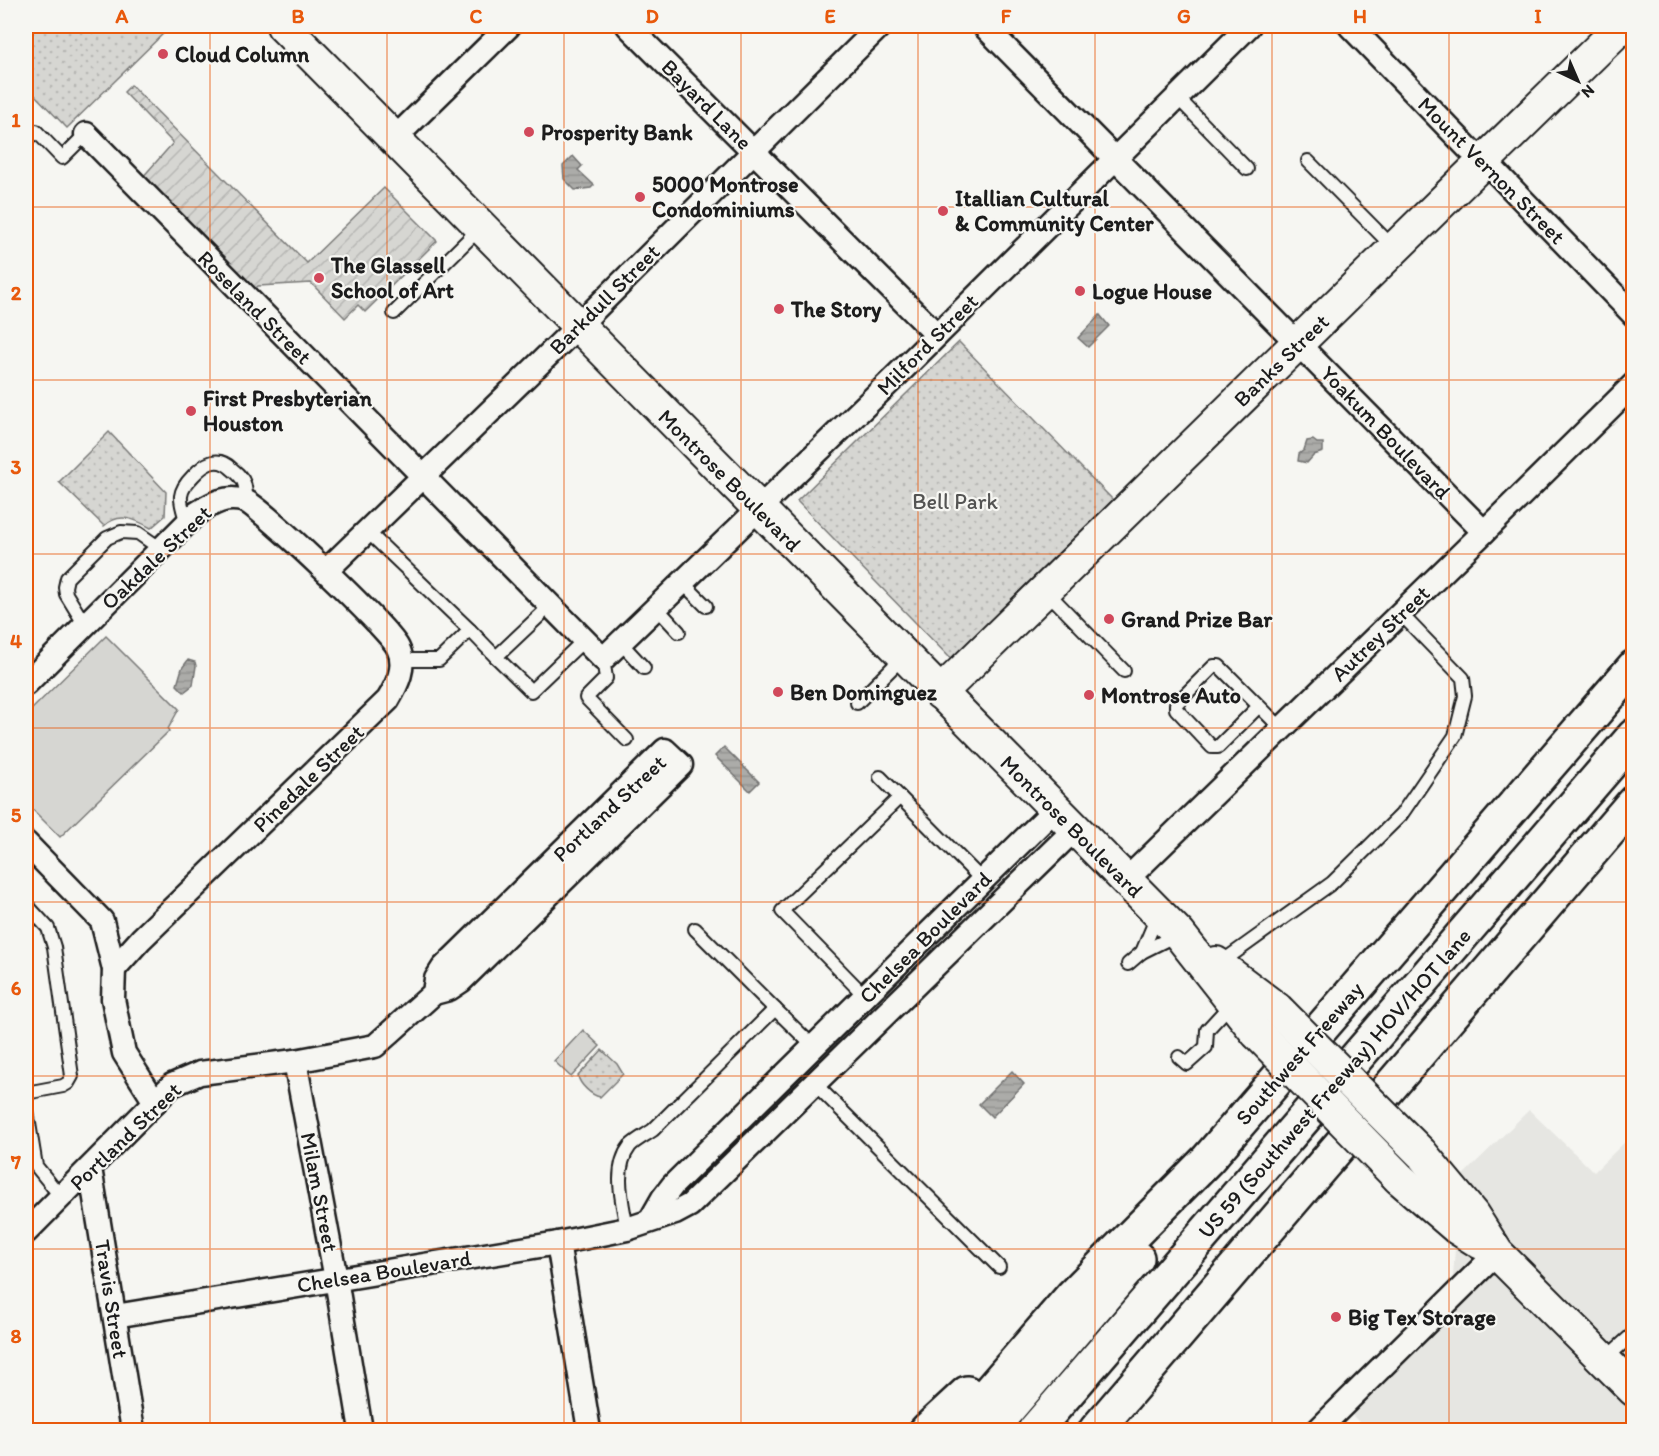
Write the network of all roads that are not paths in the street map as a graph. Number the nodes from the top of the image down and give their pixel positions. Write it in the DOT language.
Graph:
graph roads {
  1 [pos="283,26"];
  2 [pos="509,26"];
  3 [pos="628,26"];
  4 [pos="880,26"];
  5 [pos="984,26"];
  6 [pos="1249,26"];
  7 [pos="1350,26"];
  8 [pos="1622,26"];
  9 [pos="1177,98"];
  10 [pos="86,134"];
  11 [pos="394,139"];
  12 [pos="26,141"];
  13 [pos="753,151"];
  14 [pos="1115,159"];
  15 [pos="1485,160"];
  16 [pos="1308,161"];
  17 [pos="1247,169"];
  18 [pos="481,227"];
  19 [pos="1395,249"];
  20 [pos="394,313"];
  21 [pos="1634,315"];
  22 [pos="578,326"];
  23 [pos="937,335"];
  24 [pos="1299,343"];
  25 [pos="1634,384"];
  26 [pos="423,476"];
  27 [pos="247,502"];
  28 [pos="759,509"];
  29 [pos="187,524"];
  30 [pos="367,531"];
  31 [pos="1484,532"];
  32 [pos="161,549"];
  33 [pos="326,572"];
  34 [pos="682,582"];
  35 [pos="1045,591"];
  36 [pos="550,606"];
  37 [pos="706,606"];
  38 [pos="656,608"];
  39 [pos="1400,614"];
  40 [pos="85,625"];
  41 [pos="470,630"];
  42 [pos="679,632"];
  43 [pos="584,640"];
  44 [pos="620,642"];
  45 [pos="904,656"];
  46 [pos="496,657"];
  47 [pos="603,659"];
  48 [pos="400,660"];
  49 [pos="1634,667"];
  50 [pos="644,668"];
  51 [pos="1124,671"];
  52 [pos="26,684"];
  53 [pos="940,693"];
  54 [pos="857,703"];
  55 [pos="1259,706"];
  56 [pos="1281,729"];
  57 [pos="1634,736"];
  58 [pos="627,740"];
  59 [pos="880,777"];
  60 [pos="900,797"];
  61 [pos="1634,802"];
  62 [pos="1065,819"];
  63 [pos="26,843"];
  64 [pos="982,880"];
  65 [pos="1125,881"];
  66 [pos="26,904"];
  67 [pos="1168,923"];
  68 [pos="695,929"];
  69 [pos="1142,952"];
  70 [pos="1128,964"];
  71 [pos="1219,964"];
  72 [pos="114,969"];
  73 [pos="434,993"];
  74 [pos="865,996"];
  75 [pos="1233,1002"];
  76 [pos="775,1009"];
  77 [pos="814,1047"];
  78 [pos="1179,1057"];
  79 [pos="295,1061"];
  80 [pos="795,1065"];
  81 [pos="814,1083"];
  82 [pos="26,1093"];
  83 [pos="155,1102"];
  84 [pos="26,1105"];
  85 [pos="1208,1159"];
  86 [pos="90,1168"];
  87 [pos="61,1197"];
  88 [pos="651,1220"];
  89 [pos="627,1229"];
  90 [pos="26,1232"];
  91 [pos="558,1243"];
  92 [pos="1497,1253"];
  93 [pos="999,1267"];
  94 [pos="336,1279"];
  95 [pos="1072,1296"];
  96 [pos="115,1316"];
  97 [pos="1634,1333"];
  98 [pos="1604,1360"];
  99 [pos="1634,1390"];
  100 [pos="1326,1428"];
  101 [pos="134,1431"];
  102 [pos="362,1431"];
  103 [pos="589,1431"];
  104 [pos="927,1431"];
  105 [pos="956,1431"];
  106 [pos="990,1431"];
  107 [pos="1035,1431"];
  108 [pos="1096,1431"];
  1 -- 11 [label="main road, Montrose Boulevard"];
  2 -- 11 [label="street"];
  3 -- 13 [label="street, Bayard Lane"];
  4 -- 13 [label="street, Barkdull Street"];
  5 -- 14 [label="street, Yoakum Boulevard"];
  6 -- 9 [label="street, Milford Street"];
  7 -- 15 [label="street, Mount Vernon Street"];
  8 -- 15 [label="main road, Banks Street"];
  9 -- 14 [label="street, Milford Street"];
  9 -- 17 [label="lane"];
  10 -- 12 [label="lane"];
  10 -- 26 [label="street, Roseland Street"];
  11 -- 18 [label="main road, Montrose Boulevard"];
  13 -- 22 [label="street, Barkdull Street"];
  13 -- 23 [label="street, Bayard Lane"];
  14 -- 23 [label="street, Milford Street"];
  14 -- 24 [label="street, Yoakum Boulevard"];
  15 -- 19 [label="main road, Banks Street"];
  15 -- 21 [label="street, Mount Vernon Street"];
  16 -- 19 [label="lane"];
  18 -- 20 [label="lane"];
  18 -- 22 [label="main road, Montrose Boulevard"];
  19 -- 24 [label="main road, Banks Street"];
  22 -- 26 [label="street, Barkdull Street"];
  22 -- 28 [label="main road, Montrose Boulevard"];
  23 -- 28 [label="street, Milford Street"];
  24 -- 31 [label="street, Yoakum Boulevard"];
  24 -- 35 [label="main road, Banks Street"];
  25 -- 31 [label="street, Autrey Street"];
  26 -- 30 [label="street, Barkdull Street"];
  26 -- 36 [label="street, Roseland Street"];
  27 -- 29 [label="street, Oakdale Street"];
  27 -- 29 [label="lane"];
  27 -- 33 [label="street"];
  28 -- 34 [label="street, Milford Street"];
  28 -- 45 [label="main road, Montrose Boulevard"];
  29 -- 32 [label="street, Oakdale Street"];
  30 -- 33 [label="street, Barkdull Street"];
  30 -- 41 [label="lane"];
  31 -- 39 [label="street, Autrey Street"];
  32 -- 40 [label="street, Oakdale Street"];
  32 -- 40 [label="lane"];
  33 -- 48 [label="street"];
  34 -- 37 [label="lane"];
  34 -- 38 [label="street, Milford Street"];
  35 -- 51 [label="lane"];
  35 -- 53 [label="main road, Banks Street"];
  36 -- 43 [label="street, Roseland Street"];
  36 -- 46 [label="lane"];
  38 -- 42 [label="lane"];
  38 -- 44 [label="street, Milford Street"];
  39 -- 56 [label="street, Autrey Street"];
  39 -- 71 [label="lane"];
  40 -- 52 [label="street, Oakdale Street"];
  41 -- 46 [label="lane"];
  41 -- 48 [label="lane"];
  43 -- 46 [label="lane"];
  43 -- 47 [label="street, Roseland Street"];
  44 -- 47 [label="street, Milford Street"];
  44 -- 50 [label="lane"];
  45 -- 53 [label="main road, Montrose Boulevard"];
  45 -- 54 [label="lane"];
  47 -- 58 [label="lane"];
  48 -- 72 [label="street, Pinedale Street"];
  49 -- 85 [label="highway, Southwest Freeway"];
  53 -- 62 [label="main road, Montrose Boulevard"];
  55 -- 55 [label="lane"];
  55 -- 56 [label="lane"];
  56 -- 65 [label="street, Autrey Street"];
  57 -- 107 [label="highway, US 59 (Southwest Freeway) HOV/HOT lane"];
  59 -- 60 [label="lane"];
  60 -- 64 [label="lane"];
  60 -- 74 [label="lane"];
  61 -- 108 [label="highway"];
  62 -- 64 [label="street, Chelsea Boulevard"];
  62 -- 65 [label="main road, Montrose Boulevard"];
  62 -- 81 [label="street, Chelsea Boulevard"];
  63 -- 72 [label="street"];
  64 -- 74 [label="street, Chelsea Boulevard"];
  65 -- 67 [label="main road, Montrose Boulevard"];
  66 -- 82 [label="lane"];
  67 -- 69 [label="lane"];
  67 -- 69 [label="lane"];
  67 -- 71 [label="main road, Montrose Boulevard"];
  67 -- 75 [label="main road, Montrose Boulevard"];
  68 -- 76 [label="lane"];
  69 -- 70 [label="lane"];
  71 -- 92 [label="main road, Montrose Boulevard, bridge"];
  72 -- 83 [label="street"];
  73 -- 73 [label="street, Portland Street"];
  73 -- 79 [label="street, Portland Street"];
  74 -- 77 [label="street, Chelsea Boulevard"];
  75 -- 78 [label="lane"];
  75 -- 92 [label="main road, Montrose Boulevard, bridge"];
  76 -- 77 [label="lane"];
  76 -- 89 [label="lane"];
  77 -- 80 [label="street, Chelsea Boulevard"];
  79 -- 83 [label="street, Portland Street"];
  79 -- 94 [label="street, Milam Street"];
  80 -- 81 [label="street"];
  80 -- 88 [label="street, Chelsea Boulevard"];
  81 -- 88 [label="street, Chelsea Boulevard"];
  81 -- 93 [label="lane"];
  83 -- 86 [label="street, Portland Street"];
  84 -- 87 [label="lane"];
  85 -- 95 [label="highway, Southwest Freeway"];
  85 -- 106 [label="highway"];
  86 -- 87 [label="street, Portland Street"];
  86 -- 96 [label="street, Travis Street"];
  87 -- 90 [label="street, Portland Street"];
  88 -- 89 [label="street, Chelsea Boulevard"];
  89 -- 91 [label="street, Chelsea Boulevard"];
  91 -- 94 [label="street, Chelsea Boulevard"];
  91 -- 103 [label="street"];
  92 -- 98 [label="main road, Montrose Boulevard"];
  92 -- 100 [label="street"];
  94 -- 96 [label="street, Chelsea Boulevard"];
  94 -- 102 [label="street, Milam Street"];
  95 -- 104 [label="highway"];
  95 -- 105 [label="highway, Southwest Freeway"];
  96 -- 101 [label="street, Travis Street"];
  97 -- 98 [label="lane"];
  98 -- 99 [label="main road, Montrose Boulevard"];
}
